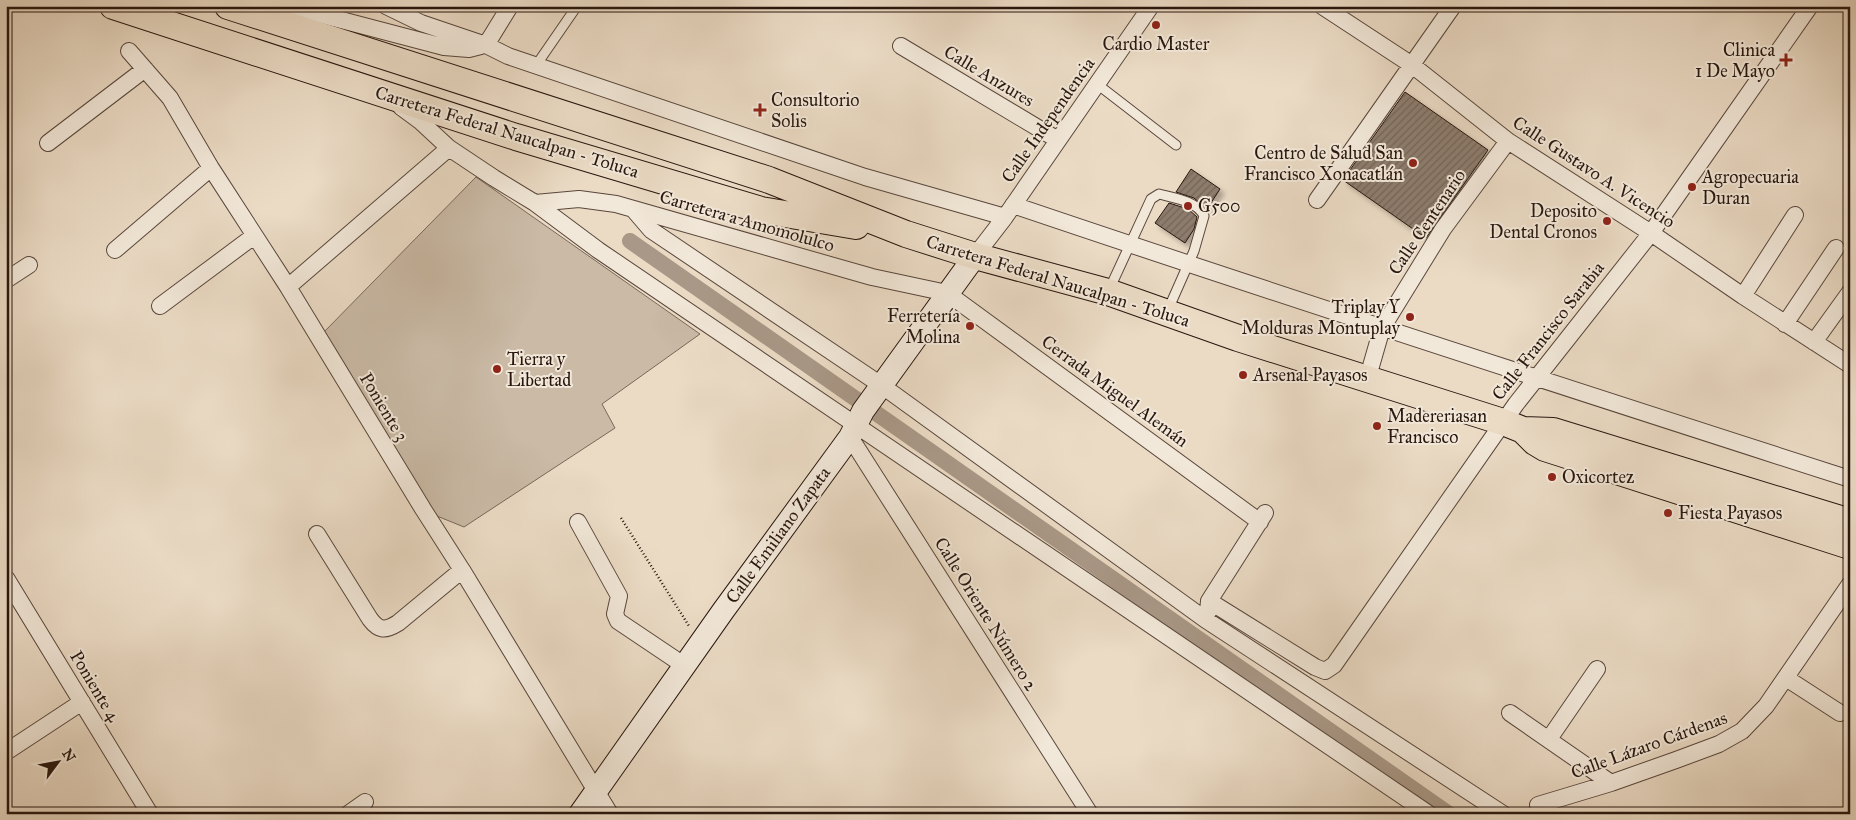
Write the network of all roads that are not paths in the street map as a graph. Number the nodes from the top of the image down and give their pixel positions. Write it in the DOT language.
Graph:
graph roads {
  1 [pos="114,6"];
  2 [pos="288,6"];
  3 [pos="386,6"];
  4 [pos="510,6"];
  5 [pos="577,6"];
  6 [pos="1151,6"];
  7 [pos="1322,6"];
  8 [pos="1453,6"];
  9 [pos="1810,6"];
  10 [pos="236,8"];
  11 [pos="486,45"];
  12 [pos="900,46"];
  13 [pos="129,51"];
  14 [pos="537,64"];
  15 [pos="1412,65"];
  16 [pos="145,70"];
  17 [pos="1097,84"];
  18 [pos="375,92"];
  19 [pos="1058,140"];
  20 [pos="1508,141"];
  21 [pos="48,143"];
  22 [pos="1176,145"];
  23 [pos="449,148"];
  24 [pos="211,168"];
  25 [pos="1317,200"];
  26 [pos="535,203"];
  27 [pos="633,209"];
  28 [pos="1009,211"];
  29 [pos="1795,215"];
  30 [pos="1651,233"];
  31 [pos="906,234"];
  32 [pos="254,236"];
  33 [pos="1130,244"];
  34 [pos="1836,248"];
  35 [pos="115,250"];
  36 [pos="975,256"];
  37 [pos="1188,263"];
  38 [pos="29,265"];
  39 [pos="6,280"];
  40 [pos="288,287"];
  41 [pos="1108,292"];
  42 [pos="1850,292"];
  43 [pos="947,293"];
  44 [pos="1742,296"];
  45 [pos="160,306"];
  46 [pos="1166,314"];
  47 [pos="1785,324"];
  48 [pos="1382,328"];
  49 [pos="1814,342"];
  50 [pos="1848,359"];
  51 [pos="1536,378"];
  52 [pos="1367,380"];
  53 [pos="864,411"];
  54 [pos="1513,426"];
  55 [pos="1850,479"];
  56 [pos="578,522"];
  57 [pos="1850,522"];
  58 [pos="317,534"];
  59 [pos="1850,546"];
  60 [pos="462,570"];
  61 [pos="6,578"];
  62 [pos="1848,591"];
  63 [pos="1210,601"];
  64 [pos="1206,620"];
  65 [pos="685,666"];
  66 [pos="1597,669"];
  67 [pos="1786,678"];
  68 [pos="82,702"];
  69 [pos="1510,713"];
  70 [pos="1840,713"];
  71 [pos="1549,739"];
  72 [pos="6,752"];
  73 [pos="1610,783"];
  74 [pos="596,791"];
  75 [pos="365,802"];
  76 [pos="1538,805"];
  77 [pos="150,814"];
  78 [pos="348,814"];
  79 [pos="580,814"];
  80 [pos="610,814"];
  81 [pos="1090,814"];
  82 [pos="1429,814"];
  83 [pos="1503,814"];
  1 -- 18 [label="main road, Carretera Federal Naucalpan - Toluca"];
  2 -- 11 [label="street"];
  3 -- 11 [label="street"];
  4 -- 11 [label="street"];
  5 -- 14 [label="lane"];
  6 -- 17 [label="street, Calle Independencia"];
  7 -- 15 [label="street, Calle Gustavo A. Vicencio"];
  8 -- 15 [label="street"];
  9 -- 30 [label="street, Calle Francisco Sarabia"];
  10 -- 31 [label="main road, Carretera Federal Naucalpan - Toluca"];
  11 -- 14 [label="street"];
  12 -- 19 [label="street, Calle Anzures"];
  13 -- 16 [label="street, Poniente 3"];
  14 -- 28 [label="street"];
  15 -- 20 [label="street, Calle Gustavo A. Vicencio"];
  15 -- 25 [label="street"];
  16 -- 21 [label="street"];
  16 -- 24 [label="street, Poniente 3"];
  17 -- 19 [label="street, Calle Independencia"];
  17 -- 22 [label="lane"];
  18 -- 23 [label="street"];
  18 -- 31 [label="main road, Carretera Federal Naucalpan - Toluca"];
  19 -- 28 [label="street, Calle Independencia"];
  20 -- 30 [label="street, Calle Gustavo A. Vicencio"];
  20 -- 48 [label="street, Calle Centenario"];
  23 -- 26 [label="street"];
  23 -- 40 [label="street"];
  24 -- 32 [label="street, Poniente 3"];
  24 -- 35 [label="street"];
  26 -- 27 [label="street, Carretera a Amomolulco"];
  26 -- 53 [label="street"];
  27 -- 43 [label="street, Carretera a Amomolulco"];
  27 -- 53 [label="street"];
  28 -- 33 [label="street"];
  28 -- 36 [label="street, Calle Independencia"];
  29 -- 44 [label="street"];
  30 -- 44 [label="street, Calle Gustavo A. Vicencio"];
  30 -- 51 [label="street, Calle Francisco Sarabia"];
  31 -- 36 [label="main road, Carretera Federal Naucalpan - Toluca"];
  32 -- 40 [label="street, Poniente 3"];
  32 -- 45 [label="street"];
  33 -- 37 [label="street"];
  33 -- 37 [label="lane"];
  33 -- 41 [label="lane"];
  34 -- 47 [label="street"];
  36 -- 41 [label="main road, Carretera Federal Naucalpan - Toluca"];
  36 -- 43 [label="street, Calle Emiliano Zapata"];
  37 -- 46 [label="lane"];
  37 -- 48 [label="street"];
  38 -- 39 [label="street"];
  40 -- 60 [label="street, Poniente 3"];
  41 -- 46 [label="main road, Carretera Federal Naucalpan - Toluca"];
  42 -- 49 [label="street"];
  43 -- 53 [label="street, Calle Emiliano Zapata"];
  43 -- 63 [label="street, Cerrada Miguel Alemán"];
  44 -- 47 [label="street, Calle Gustavo A. Vicencio"];
  46 -- 52 [label="main road, Carretera Federal Naucalpan - Toluca"];
  47 -- 49 [label="street, Calle Gustavo A. Vicencio"];
  48 -- 51 [label="street"];
  48 -- 52 [label="street, Calle Centenario"];
  49 -- 50 [label="street, Calle Gustavo A. Vicencio"];
  51 -- 54 [label="street, Calle Francisco Sarabia"];
  51 -- 55 [label="street"];
  52 -- 54 [label="main road, Carretera Federal Naucalpan - Toluca"];
  53 -- 64 [label="street"];
  53 -- 65 [label="street, Calle Emiliano Zapata"];
  53 -- 81 [label="street, Calle Oriente Número 2"];
  53 -- 82 [label="street"];
  54 -- 57 [label="main road, Carretera Federal Naucalpan - Toluca"];
  54 -- 59 [label="main road, Carretera Federal Naucalpan - Toluca"];
  54 -- 63 [label="street, Calle Francisco Sarabia"];
  56 -- 65 [label="street"];
  58 -- 60 [label="street"];
  60 -- 74 [label="street, Poniente 3"];
  61 -- 68 [label="street, Poniente 4"];
  62 -- 67 [label="street, Calle Lázaro Cárdenas"];
  63 -- 64 [label="street"];
  64 -- 83 [label="street"];
  65 -- 74 [label="street, Calle Emiliano Zapata"];
  66 -- 71 [label="street"];
  67 -- 70 [label="street"];
  67 -- 73 [label="street, Calle Lázaro Cárdenas"];
  68 -- 72 [label="street"];
  68 -- 77 [label="street, Poniente 4"];
  69 -- 71 [label="street"];
  71 -- 73 [label="street"];
  73 -- 76 [label="street, Calle Lázaro Cárdenas"];
  74 -- 79 [label="street, Calle Emiliano Zapata"];
  74 -- 80 [label="street, Poniente 3"];
  75 -- 78 [label="street"];
}
